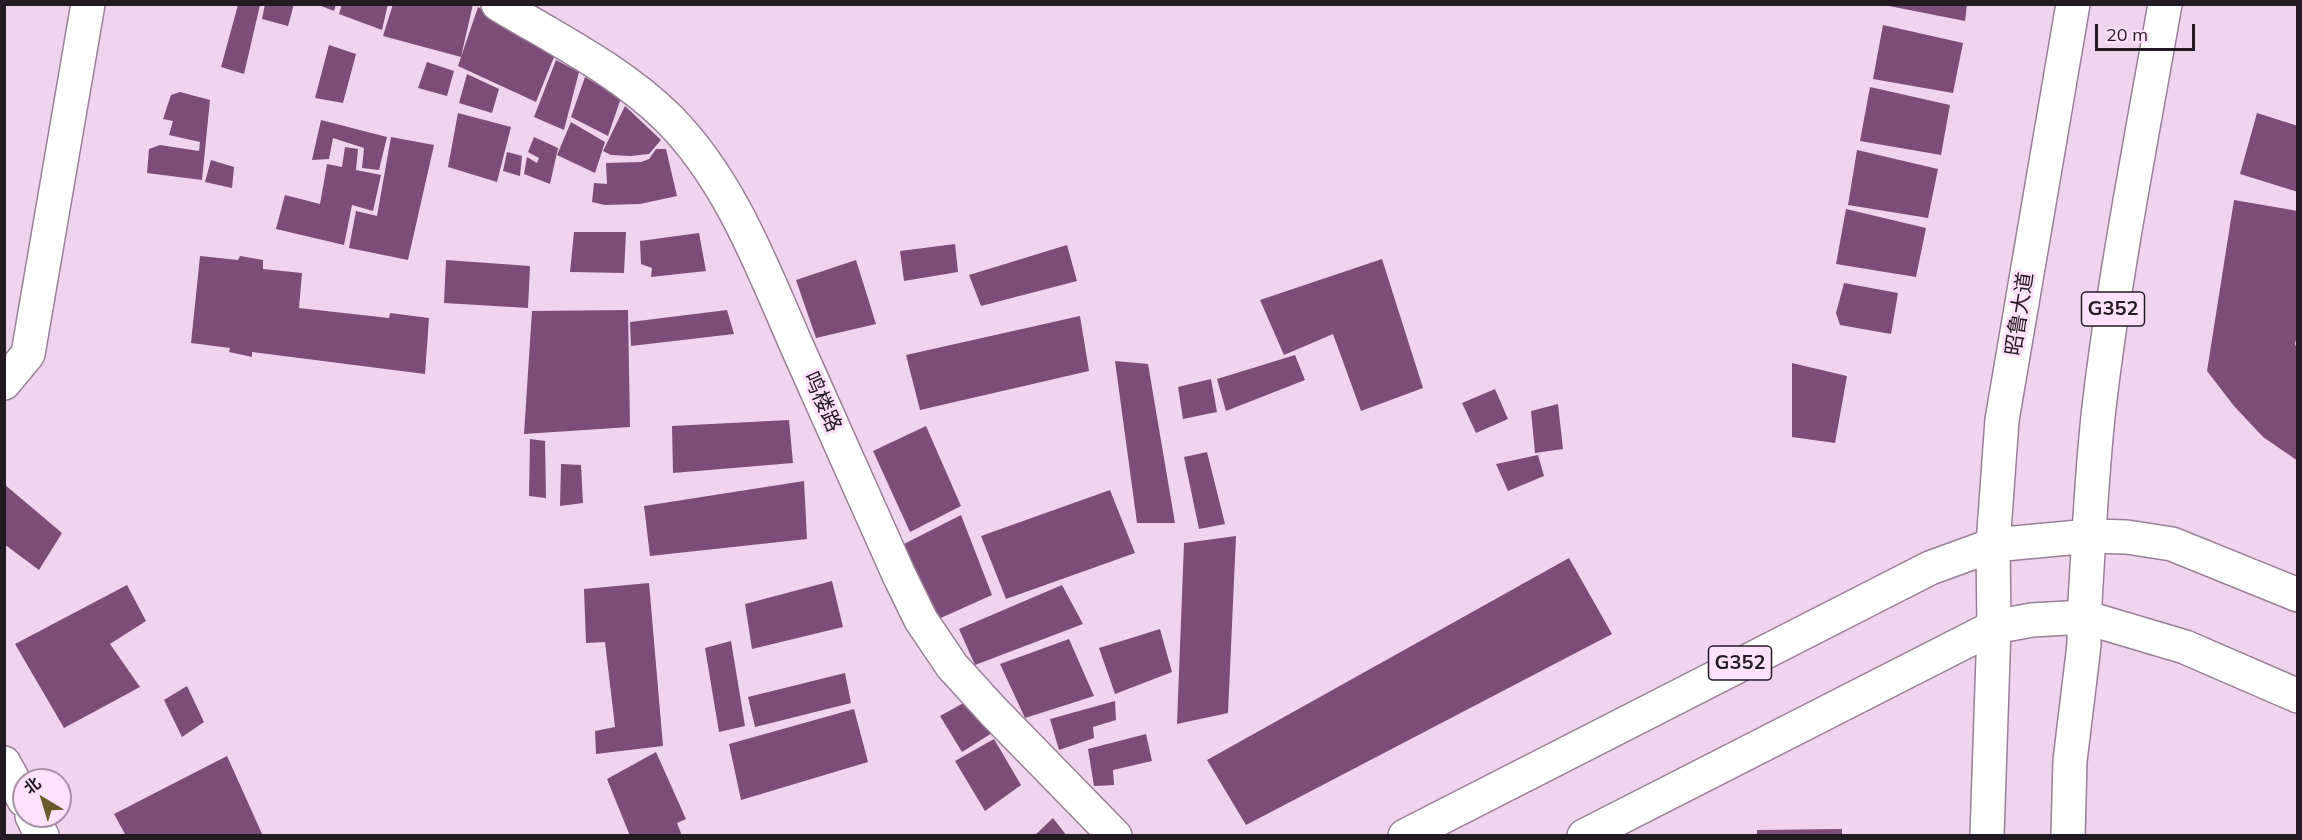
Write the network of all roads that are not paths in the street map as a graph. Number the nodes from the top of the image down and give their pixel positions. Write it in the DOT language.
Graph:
graph roads {
  1 [pos="88,4"];
  2 [pos="498,4"];
  3 [pos="2073,4"];
  4 [pos="2164,4"];
  5 [pos="4,383"];
  6 [pos="2090,536"];
  7 [pos="1993,545"];
  8 [pos="2298,596"];
  9 [pos="2084,617"];
  10 [pos="1994,627"];
  11 [pos="2298,696"];
  12 [pos="4,763"];
  13 [pos="12,778"];
  14 [pos="1114,836"];
  15 [pos="1405,836"];
  16 [pos="1584,836"];
  17 [pos="1987,836"];
  18 [pos="2068,836"];
  1 -- 5 [label="main road"];
  2 -- 14 [label="main road, 鸣楼路"];
  3 -- 7 [label="main road, 昭鲁大道"];
  4 -- 6 [label="main road, G352"];
  6 -- 7 [label="main road, G352"];
  6 -- 8 [label="main road"];
  6 -- 9 [label="main road, G352"];
  7 -- 10 [label="main road, 昭鲁大道"];
  7 -- 15 [label="main road, G352"];
  9 -- 10 [label="main road"];
  9 -- 11 [label="main road"];
  9 -- 18 [label="main road"];
  10 -- 16 [label="main road"];
  10 -- 17 [label="main road, 昭鲁大道"];
  12 -- 13 [label="main road"];
}
